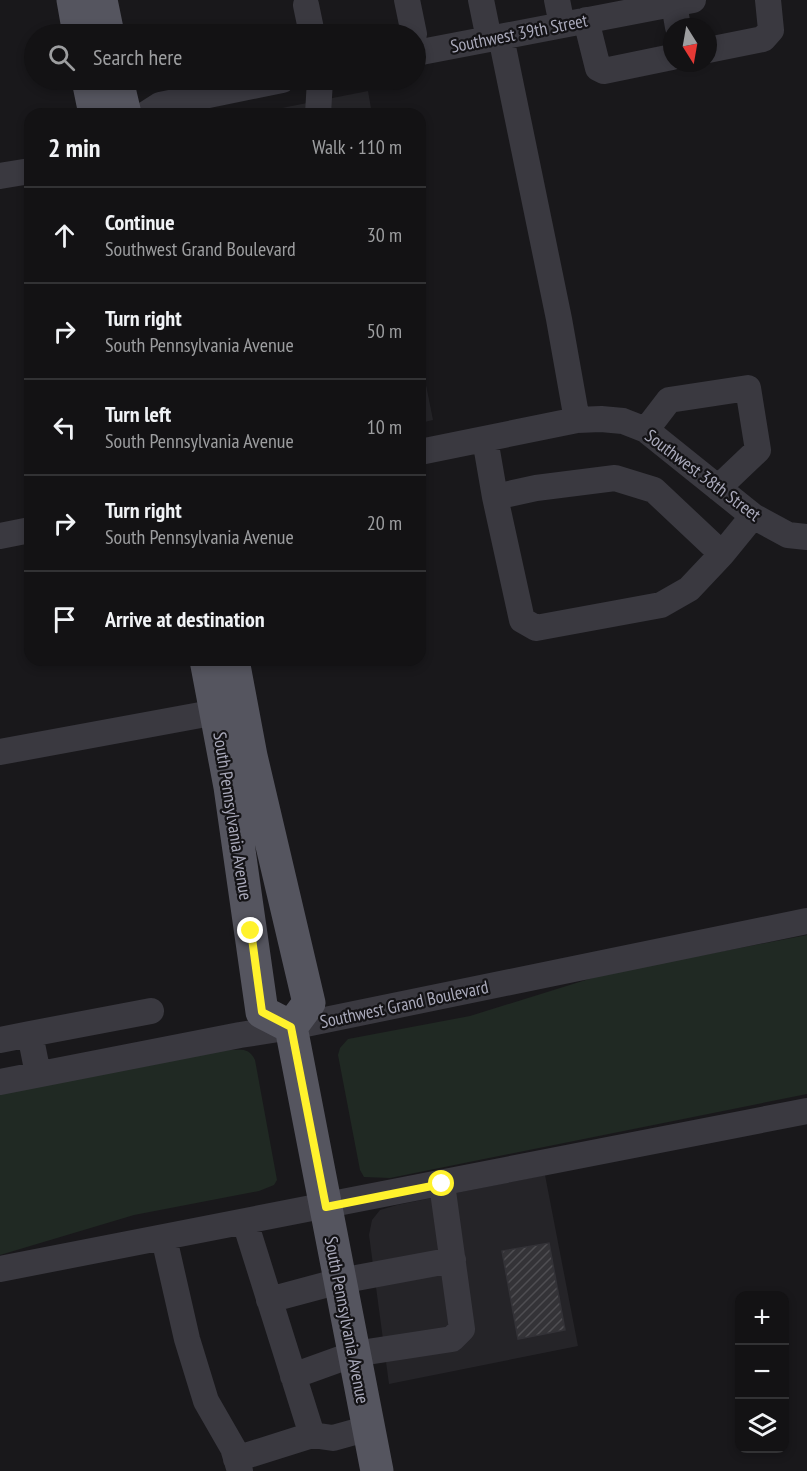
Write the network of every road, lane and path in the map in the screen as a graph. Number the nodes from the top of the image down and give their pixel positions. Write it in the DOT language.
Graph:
graph roads {
  1 [pos="73,0"];
  2 [pos="101,0"];
  3 [pos="407,0"];
  4 [pos="481,0"];
  5 [pos="557,0"];
  6 [pos="768,0"];
  7 [pos="306,5"];
  8 [pos="681,10"];
  9 [pos="574,23"];
  10 [pos="78,24"];
  11 [pos="106,24"];
  12 [pos="310,24"];
  13 [pos="412,24"];
  14 [pos="495,38"];
  15 [pos="426,45"];
  16 [pos="717,48"];
  17 [pos="663,59"];
  18 [pos="90,90"];
  19 [pos="119,90"];
  20 [pos="233,90"];
  21 [pos="319,90"];
  22 [pos="94,108"];
  23 [pos="123,108"];
  24 [pos="155,108"];
  25 [pos="318,108"];
  26 [pos="24,172"];
  27 [pos="0,176"];
  28 [pos="577,420"];
  29 [pos="646,430"];
  30 [pos="485,439"];
  31 [pos="426,451"];
  32 [pos="718,488"];
  33 [pos="495,497"];
  34 [pos="753,516"];
  35 [pos="24,531"];
  36 [pos="0,536"];
  37 [pos="807,537"];
  38 [pos="722,554"];
  39 [pos="209,666"];
  40 [pos="233,666"];
  41 [pos="229,710"];
  42 [pos="0,752"];
  43 [pos="807,921"];
  44 [pos="151,1011"];
  45 [pos="291,1027"];
  46 [pos="30,1034"];
  47 [pos="0,1040"];
  48 [pos="38,1074"];
  49 [pos="0,1082"];
  50 [pos="807,1111"];
  51 [pos="442,1184"];
  52 [pos="326,1207"];
  53 [pos="245,1222"];
  54 [pos="164,1238"];
  55 [pos="453,1260"];
  56 [pos="0,1269"];
  57 [pos="340,1281"];
  58 [pos="269,1300"];
  59 [pos="354,1354"];
  60 [pos="293,1376"];
  61 [pos="369,1428"];
  62 [pos="312,1435"];
  63 [pos="238,1465"];
  64 [pos="377,1471"];
  1 -- 10 [label="main road"];
  2 -- 11 [label="main road"];
  3 -- 13 [label="street"];
  4 -- 14 [label="street"];
  5 -- 9 [label="street"];
  6 -- 16 [label="street"];
  7 -- 12 [label="street"];
  8 -- 9 [label="street, Southwest 39th Street"];
  9 -- 14 [label="street, Southwest 39th Street"];
  9 -- 17 [label="street"];
  14 -- 15 [label="street, Southwest 39th Street"];
  14 -- 28 [label="street"];
  18 -- 22 [label="main road"];
  19 -- 23 [label="main road"];
  20 -- 24 [label="street"];
  21 -- 25 [label="street"];
  26 -- 27 [label="street"];
  28 -- 29 [label="street, Southwest 38th Street"];
  28 -- 30 [label="street, Southwest 38th Street"];
  29 -- 32 [label="street, Southwest 38th Street"];
  29 -- 32 [label="street"];
  30 -- 31 [label="street, Southwest 38th Street"];
  30 -- 33 [label="street"];
  32 -- 34 [label="street, Southwest 38th Street"];
  33 -- 38 [label="street"];
  33 -- 38 [label="street"];
  34 -- 37 [label="street, Southwest 38th Street"];
  34 -- 38 [label="street"];
  35 -- 36 [label="street"];
  39 -- 41 [label="main road, South Pennsylvania Avenue"];
  40 -- 41 [label="main road, South Pennsylvania Avenue"];
  41 -- 42 [label="street"];
  41 -- 45 [label="main road, South Pennsylvania Avenue"];
  41 -- 45 [label="main road, South Pennsylvania Avenue"];
  43 -- 45 [label="street, Southwest Grand Boulevard"];
  44 -- 46 [label="street"];
  45 -- 48 [label="street, Southwest Grand Boulevard"];
  45 -- 52 [label="main road, South Pennsylvania Avenue"];
  46 -- 47 [label="street"];
  46 -- 48 [label="street"];
  48 -- 49 [label="street, Southwest Grand Boulevard"];
  50 -- 51 [label="street"];
  51 -- 52 [label="street"];
  51 -- 55 [label="street"];
  52 -- 53 [label="street"];
  52 -- 57 [label="main road, South Pennsylvania Avenue"];
  53 -- 54 [label="street"];
  53 -- 58 [label="street"];
  54 -- 56 [label="street"];
  54 -- 63 [label="street"];
  55 -- 57 [label="street"];
  55 -- 59 [label="street"];
  57 -- 58 [label="street"];
  57 -- 59 [label="main road, South Pennsylvania Avenue"];
  58 -- 60 [label="street"];
  59 -- 60 [label="street"];
  59 -- 61 [label="main road, South Pennsylvania Avenue"];
  60 -- 62 [label="street"];
  61 -- 62 [label="street"];
  61 -- 64 [label="main road, South Pennsylvania Avenue"];
  62 -- 63 [label="street"];
}
